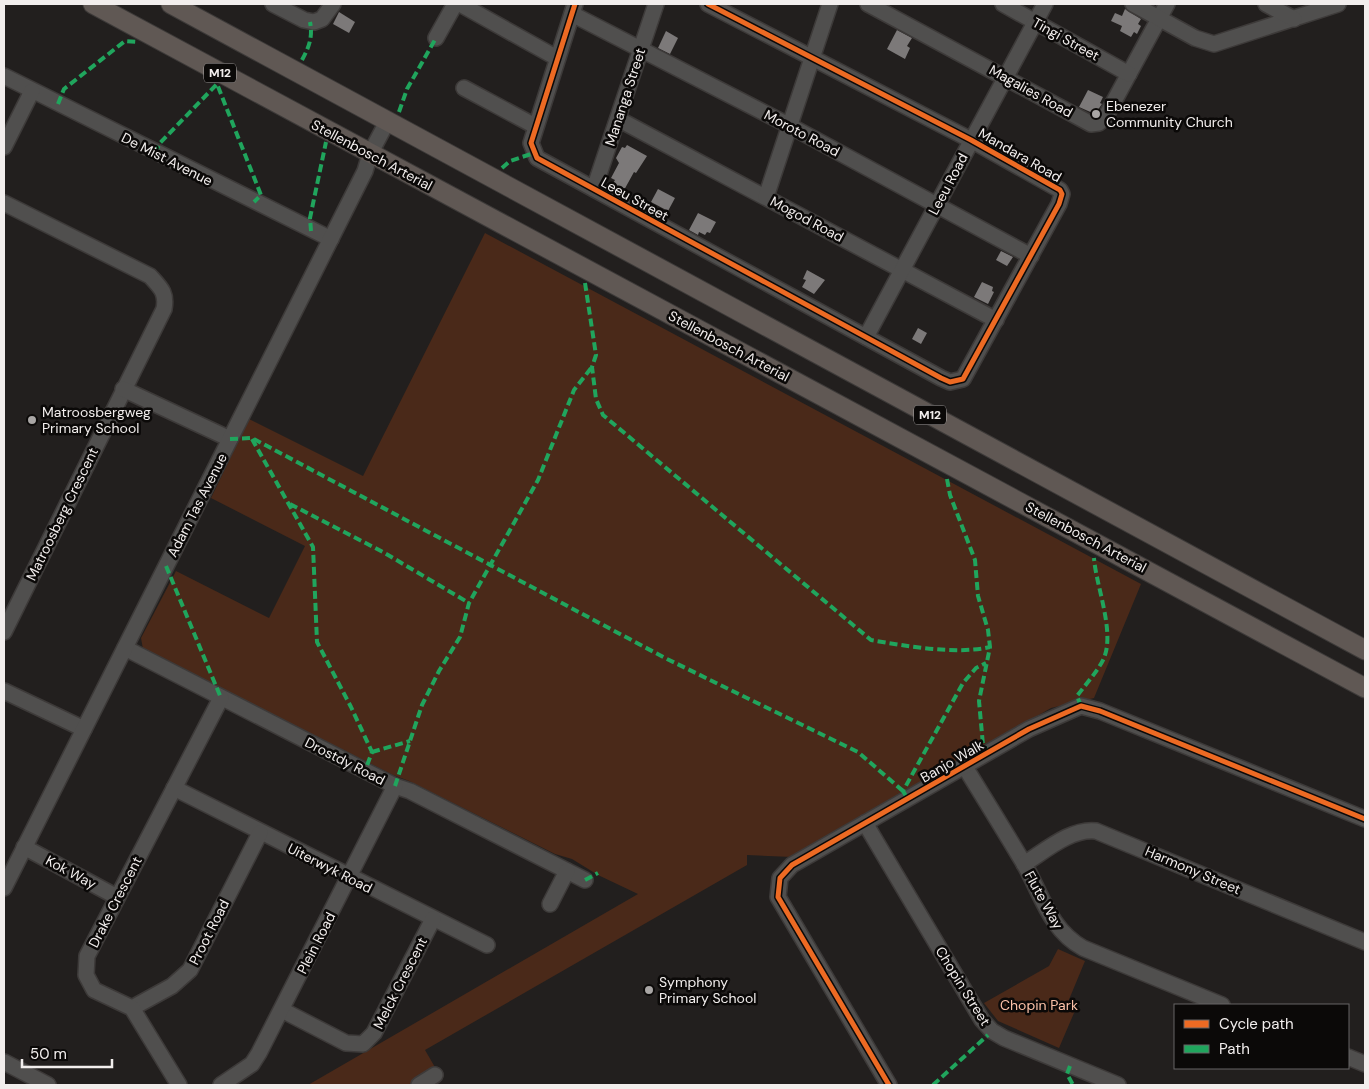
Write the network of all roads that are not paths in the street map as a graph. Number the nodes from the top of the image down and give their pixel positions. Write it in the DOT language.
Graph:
graph roads {
  1 [pos="93,4"];
  2 [pos="171,4"];
  3 [pos="273,4"];
  4 [pos="333,4"];
  5 [pos="454,4"];
  6 [pos="460,4"];
  7 [pos="656,4"];
  8 [pos="708,4"];
  9 [pos="830,4"];
  10 [pos="868,4"];
  11 [pos="1003,4"];
  12 [pos="1045,4"];
  13 [pos="1133,4"];
  14 [pos="1167,4"];
  15 [pos="1266,4"];
  16 [pos="1338,4"];
  17 [pos="574,9"];
  18 [pos="1160,18"];
  19 [pos="1294,19"];
  20 [pos="1035,22"];
  21 [pos="436,38"];
  22 [pos="641,49"];
  23 [pos="557,58"];
  24 [pos="812,58"];
  25 [pos="1129,74"];
  26 [pos="4,76"];
  27 [pos="1006,77"];
  28 [pos="464,88"];
  29 [pos="32,91"];
  30 [pos="618,119"];
  31 [pos="387,122"];
  32 [pos="535,126"];
  33 [pos="790,126"];
  34 [pos="972,140"];
  35 [pos="4,147"];
  36 [pos="370,154"];
  37 [pos="594,189"];
  38 [pos="766,197"];
  39 [pos="4,203"];
  40 [pos="937,205"];
  41 [pos="331,239"];
  42 [pos="1031,256"];
  43 [pos="902,270"];
  44 [pos="996,320"];
  45 [pos="866,337"];
  46 [pos="123,389"];
  47 [pos="230,439"];
  48 [pos="4,632"];
  49 [pos="125,648"];
  50 [pos="1365,650"];
  51 [pos="1365,688"];
  52 [pos="4,691"];
  53 [pos="220,698"];
  54 [pos="84,730"];
  55 [pos="965,767"];
  56 [pos="395,786"];
  57 [pos="174,788"];
  58 [pos="1365,819"];
  59 [pos="865,823"];
  60 [pos="260,832"];
  61 [pos="24,847"];
  62 [pos="1024,864"];
  63 [pos="567,870"];
  64 [pos="349,878"];
  65 [pos="585,880"];
  66 [pos="4,888"];
  67 [pos="117,897"];
  68 [pos="550,904"];
  69 [pos="432,919"];
  70 [pos="1365,942"];
  71 [pos="487,945"];
  72 [pos="1220,1004"];
  73 [pos="132,1008"];
  74 [pos="282,1010"];
  75 [pos="1349,1057"];
  76 [pos="4,1062"];
  77 [pos="1365,1064"];
  78 [pos="435,1075"];
  79 [pos="882,1083"];
  80 [pos="48,1085"];
  81 [pos="179,1085"];
  82 [pos="221,1085"];
  83 [pos="419,1085"];
  84 [pos="1118,1085"];
  1 -- 36 [label="main road, Stellenbosch Arterial / M12"];
  2 -- 31 [label="main road, M12"];
  3 -- 4 [label="street"];
  5 -- 21 [label="street"];
  6 -- 23 [label="street"];
  7 -- 22 [label="street, Mananga Street"];
  8 -- 24 [label="street, Mandara Road"];
  9 -- 24 [label="street"];
  10 -- 27 [label="street, Magalies Road"];
  11 -- 20 [label="street, Tingi Street"];
  12 -- 20 [label="street, Leeu Road"];
  13 -- 18 [label="street"];
  14 -- 18 [label="street, Magalies Road"];
  15 -- 19 [label="street"];
  16 -- 19 [label="street"];
  17 -- 22 [label="street, Moroto Road"];
  17 -- 23 [label="street, Leeu Street"];
  18 -- 19 [label="street"];
  18 -- 25 [label="street, Magalies Road"];
  20 -- 25 [label="street, Tingi Street"];
  20 -- 27 [label="street, Leeu Road"];
  22 -- 30 [label="street, Mananga Street"];
  22 -- 33 [label="street, Moroto Road"];
  23 -- 32 [label="street, Leeu Street"];
  24 -- 33 [label="street"];
  24 -- 34 [label="street, Mandara Road"];
  25 -- 27 [label="street, Magalies Road"];
  26 -- 29 [label="street, De Mist Avenue"];
  27 -- 34 [label="street, Leeu Road"];
  28 -- 32 [label="street"];
  29 -- 35 [label="street"];
  29 -- 41 [label="street, De Mist Avenue"];
  30 -- 37 [label="street, Mananga Street"];
  30 -- 38 [label="street, Mogod Road"];
  31 -- 36 [label="street, Adam Tas Avenue"];
  31 -- 50 [label="main road, M12"];
  32 -- 37 [label="street, Leeu Street"];
  33 -- 38 [label="street"];
  33 -- 40 [label="street, Moroto Road"];
  34 -- 40 [label="street, Leeu Road"];
  34 -- 42 [label="street, Mandara Road"];
  36 -- 41 [label="street, Adam Tas Avenue"];
  36 -- 51 [label="main road, Stellenbosch Arterial / M12"];
  37 -- 45 [label="street, Leeu Street"];
  38 -- 43 [label="street, Mogod Road"];
  39 -- 46 [label="street, Matroosberg Crescent"];
  40 -- 42 [label="street, Moroto Road"];
  40 -- 43 [label="street, Leeu Road"];
  41 -- 47 [label="street, Adam Tas Avenue"];
  42 -- 44 [label="street, Mandara Road"];
  43 -- 44 [label="street, Mogod Road"];
  43 -- 45 [label="street, Leeu Road"];
  44 -- 45 [label="street, Mandara Road"];
  46 -- 47 [label="street"];
  46 -- 48 [label="street, Matroosberg Crescent"];
  47 -- 49 [label="street, Adam Tas Avenue"];
  49 -- 53 [label="street, Drostdy Road"];
  49 -- 54 [label="street, Adam Tas Avenue"];
  52 -- 54 [label="street"];
  53 -- 56 [label="street, Drostdy Road"];
  53 -- 57 [label="street, Drake Crescent"];
  54 -- 61 [label="street, Adam Tas Avenue"];
  55 -- 58 [label="street, Banjo Walk"];
  55 -- 59 [label="street, Banjo Walk"];
  55 -- 62 [label="street, Flute Way"];
  56 -- 63 [label="street, Drostdy Road"];
  56 -- 64 [label="street, Plein Road"];
  57 -- 60 [label="street, Uiterwyk Road"];
  57 -- 67 [label="street, Drake Crescent"];
  59 -- 79 [label="street, Banjo Walk"];
  59 -- 84 [label="street, Chopin Street"];
  60 -- 64 [label="street, Uiterwyk Road"];
  60 -- 73 [label="street, Proot Road"];
  61 -- 66 [label="street, Adam Tas Avenue"];
  61 -- 67 [label="street, Kok Way"];
  62 -- 70 [label="street, Harmony Street"];
  62 -- 72 [label="street, Flute Way"];
  63 -- 65 [label="street, Drostdy Road"];
  63 -- 68 [label="street"];
  64 -- 69 [label="street, Uiterwyk Road"];
  64 -- 74 [label="street, Plein Road"];
  67 -- 73 [label="street, Drake Crescent"];
  69 -- 71 [label="street, Uiterwyk Road"];
  69 -- 74 [label="street, Melck Crescent"];
  73 -- 81 [label="street"];
  74 -- 82 [label="street, Plein Road"];
  75 -- 77 [label="street"];
  76 -- 80 [label="street"];
  78 -- 83 [label="street"];
}
